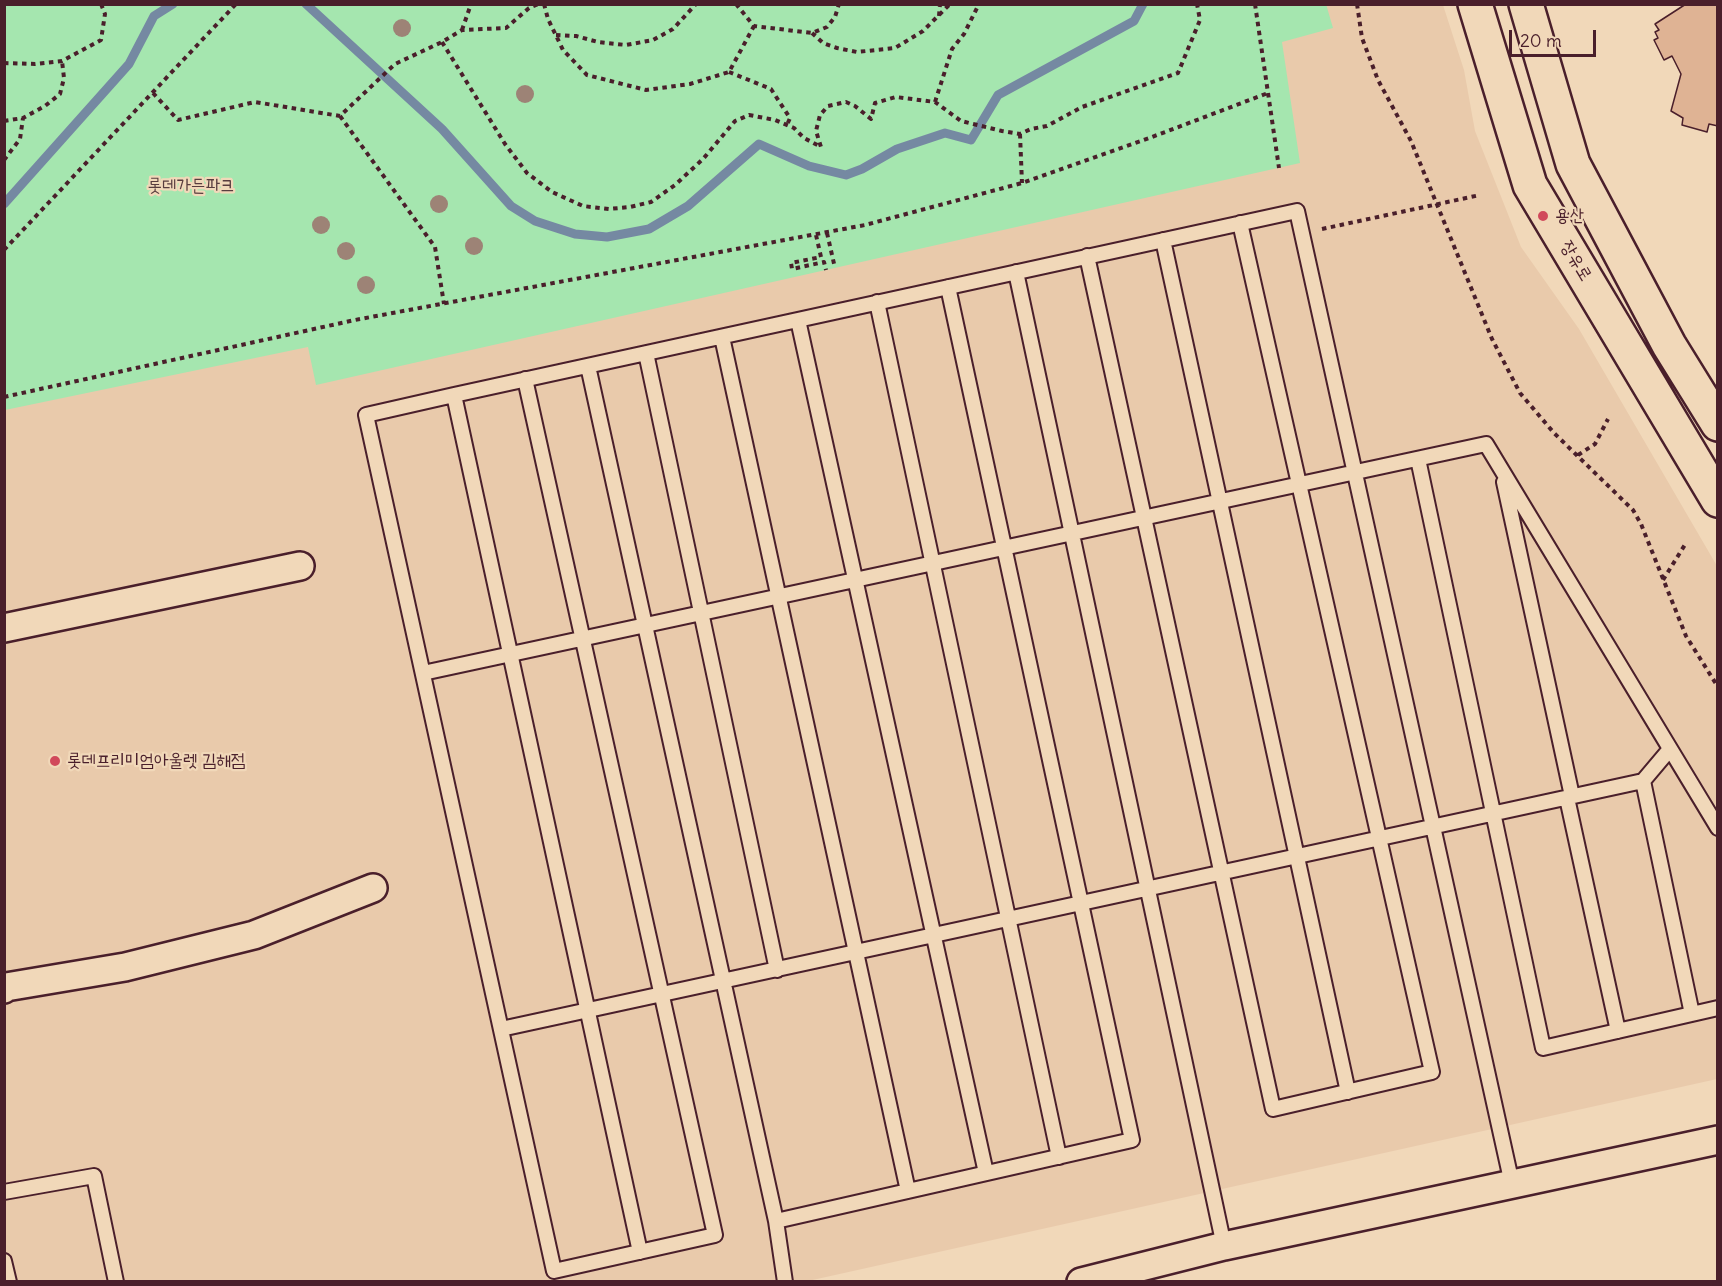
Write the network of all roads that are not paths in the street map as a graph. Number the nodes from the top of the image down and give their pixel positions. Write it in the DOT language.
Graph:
graph roads {
  1 [pos="1475,4"];
  2 [pos="1526,4"];
  3 [pos="1240,223"];
  4 [pos="1163,240"];
  5 [pos="1087,256"];
  6 [pos="1016,272"];
  7 [pos="948,287"];
  8 [pos="877,302"];
  9 [pos="798,320"];
  10 [pos="722,337"];
  11 [pos="646,353"];
  12 [pos="588,366"];
  13 [pos="525,379"];
  14 [pos="454,395"];
  15 [pos="1718,424"];
  16 [pos="1418,459"];
  17 [pos="1502,470"];
  18 [pos="1355,472"];
  19 [pos="1299,485"];
  20 [pos="1718,500"];
  21 [pos="1220,501"];
  22 [pos="1144,518"];
  23 [pos="1072,533"];
  24 [pos="1005,548"];
  25 [pos="932,563"];
  26 [pos="300,566"];
  27 [pos="855,580"];
  28 [pos="779,596"];
  29 [pos="701,613"];
  30 [pos="645,625"];
  31 [pos="4,628"];
  32 [pos="583,638"];
  33 [pos="510,654"];
  34 [pos="423,673"];
  35 [pos="1670,749"];
  36 [pos="1643,781"];
  37 [pos="1569,797"];
  38 [pos="1493,813"];
  39 [pos="1433,827"];
  40 [pos="1718,828"];
  41 [pos="1379,838"];
  42 [pos="1297,856"];
  43 [pos="1221,873"];
  44 [pos="373,888"];
  45 [pos="1148,889"];
  46 [pos="1081,903"];
  47 [pos="1008,919"];
  48 [pos="934,935"];
  49 [pos="856,952"];
  50 [pos="777,969"];
  51 [pos="723,981"];
  52 [pos="5,986"];
  53 [pos="662,994"];
  54 [pos="1718,1008"];
  55 [pos="588,1010"];
  56 [pos="1692,1014"];
  57 [pos="501,1029"];
  58 [pos="1618,1031"];
  59 [pos="1348,1092"];
  60 [pos="1718,1140"];
  61 [pos="1059,1157"];
  62 [pos="986,1173"];
  63 [pos="1512,1184"];
  64 [pos="908,1191"];
  65 [pos="4,1192"];
  66 [pos="776,1221"];
  67 [pos="1224,1246"];
  68 [pos="640,1252"];
  69 [pos="4,1261"];
  70 [pos="9,1281"];
  71 [pos="116,1281"];
  72 [pos="785,1281"];
  73 [pos="1081,1281"];
  1 -- 20 [label="main road, 장유로"];
  2 -- 15 [label="main road"];
  3 -- 4 [label="lane"];
  3 -- 18 [label="lane"];
  3 -- 19 [label="lane"];
  4 -- 5 [label="lane"];
  4 -- 21 [label="lane"];
  5 -- 6 [label="lane"];
  5 -- 22 [label="lane"];
  6 -- 7 [label="lane"];
  6 -- 23 [label="lane"];
  7 -- 8 [label="lane"];
  7 -- 24 [label="lane"];
  8 -- 9 [label="lane"];
  8 -- 25 [label="lane"];
  9 -- 10 [label="lane"];
  9 -- 27 [label="lane"];
  10 -- 11 [label="lane"];
  10 -- 28 [label="lane"];
  11 -- 12 [label="lane"];
  11 -- 29 [label="lane"];
  12 -- 13 [label="lane"];
  12 -- 30 [label="lane"];
  13 -- 14 [label="lane"];
  13 -- 32 [label="lane"];
  14 -- 33 [label="lane"];
  14 -- 34 [label="lane"];
  16 -- 17 [label="lane"];
  16 -- 18 [label="lane"];
  16 -- 38 [label="lane"];
  17 -- 35 [label="lane"];
  17 -- 37 [label="lane"];
  18 -- 19 [label="lane"];
  18 -- 39 [label="lane"];
  19 -- 21 [label="lane"];
  19 -- 41 [label="lane"];
  21 -- 22 [label="lane"];
  21 -- 42 [label="lane"];
  22 -- 23 [label="lane"];
  22 -- 43 [label="lane"];
  23 -- 24 [label="lane"];
  23 -- 45 [label="lane"];
  24 -- 25 [label="lane"];
  24 -- 46 [label="lane"];
  25 -- 27 [label="lane"];
  25 -- 47 [label="lane"];
  26 -- 31 [label="street"];
  27 -- 28 [label="lane"];
  27 -- 48 [label="lane"];
  28 -- 29 [label="lane"];
  28 -- 49 [label="lane"];
  29 -- 30 [label="lane"];
  29 -- 50 [label="lane"];
  30 -- 32 [label="lane"];
  30 -- 51 [label="lane"];
  32 -- 33 [label="lane"];
  32 -- 53 [label="lane"];
  33 -- 34 [label="lane"];
  33 -- 55 [label="lane"];
  34 -- 57 [label="lane"];
  35 -- 36 [label="lane"];
  35 -- 40 [label="lane"];
  36 -- 37 [label="lane"];
  36 -- 56 [label="lane"];
  37 -- 38 [label="lane"];
  37 -- 58 [label="lane"];
  38 -- 39 [label="lane"];
  38 -- 58 [label="lane"];
  39 -- 41 [label="lane"];
  39 -- 63 [label="lane"];
  41 -- 42 [label="lane"];
  41 -- 59 [label="lane"];
  42 -- 43 [label="lane"];
  42 -- 59 [label="lane"];
  43 -- 45 [label="lane"];
  43 -- 59 [label="lane"];
  44 -- 52 [label="street"];
  45 -- 46 [label="lane"];
  45 -- 67 [label="lane"];
  46 -- 47 [label="lane"];
  46 -- 61 [label="lane"];
  47 -- 48 [label="lane"];
  47 -- 61 [label="lane"];
  48 -- 49 [label="lane"];
  48 -- 62 [label="lane"];
  49 -- 50 [label="lane"];
  49 -- 64 [label="lane"];
  50 -- 51 [label="lane"];
  51 -- 53 [label="lane"];
  51 -- 66 [label="lane"];
  53 -- 55 [label="lane"];
  53 -- 68 [label="lane"];
  54 -- 56 [label="lane"];
  55 -- 57 [label="lane"];
  55 -- 68 [label="lane"];
  56 -- 58 [label="lane"];
  57 -- 68 [label="lane"];
  60 -- 63 [label="street"];
  61 -- 62 [label="lane"];
  62 -- 64 [label="lane"];
  63 -- 67 [label="street"];
  64 -- 66 [label="lane"];
  65 -- 71 [label="lane"];
  66 -- 72 [label="lane"];
  67 -- 73 [label="street"];
  69 -- 70 [label="lane"];
}
